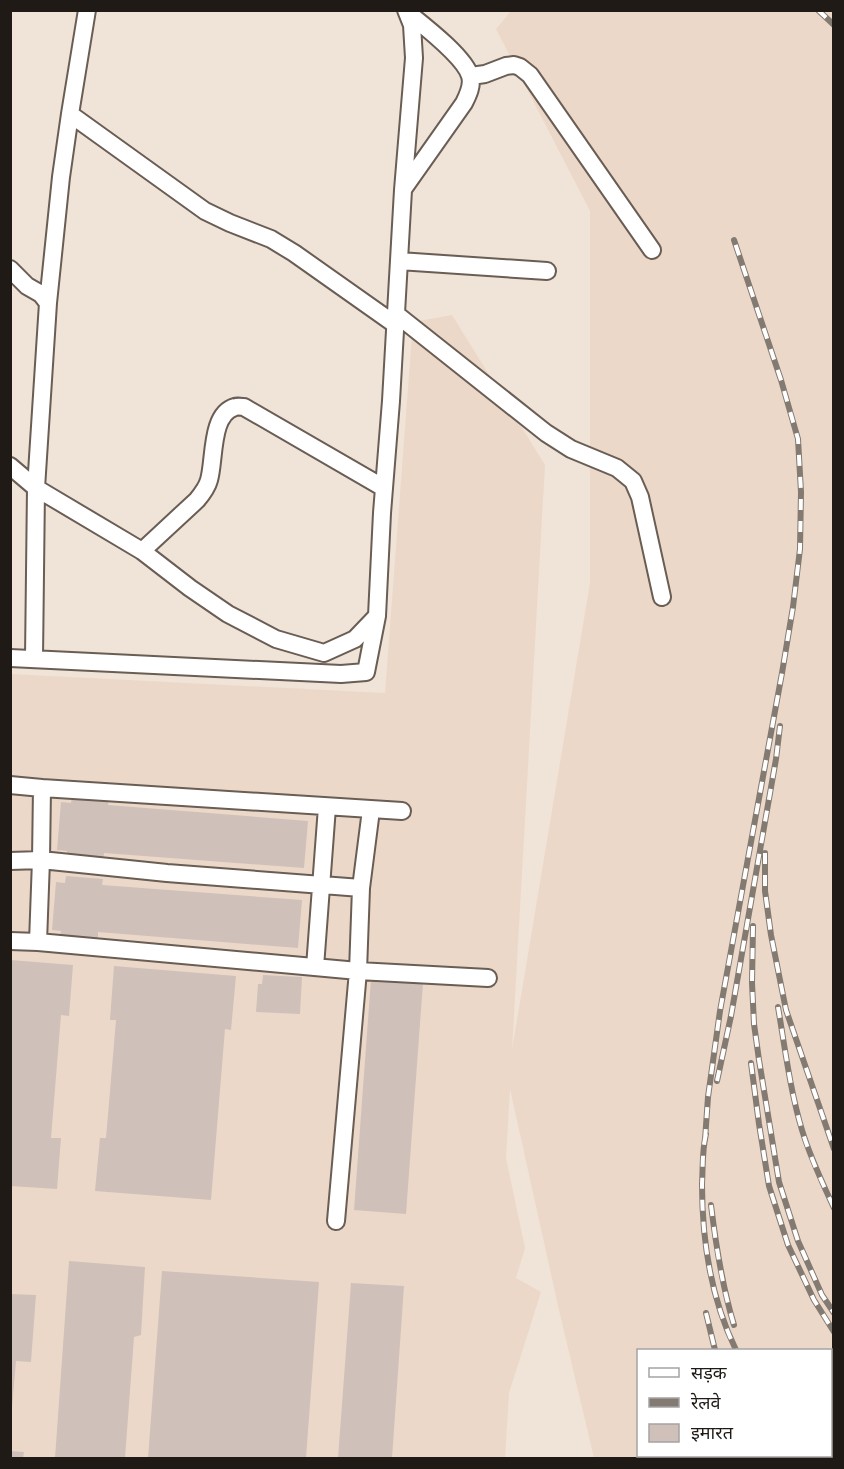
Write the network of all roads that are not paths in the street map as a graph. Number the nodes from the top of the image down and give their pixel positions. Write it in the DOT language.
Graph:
graph roads {
  1 [pos="87,10"];
  2 [pos="406,11"];
  3 [pos="471,76"];
  4 [pos="70,114"];
  5 [pos="403,190"];
  6 [pos="652,250"];
  7 [pos="399,261"];
  8 [pos="10,269"];
  9 [pos="547,270"];
  10 [pos="48,303"];
  11 [pos="396,320"];
  12 [pos="10,466"];
  13 [pos="36,488"];
  14 [pos="384,488"];
  15 [pos="142,551"];
  16 [pos="662,597"];
  17 [pos="377,616"];
  18 [pos="10,658"];
  19 [pos="34,658"];
  20 [pos="10,785"];
  21 [pos="42,788"];
  22 [pos="327,807"];
  23 [pos="371,810"];
  24 [pos="402,811"];
  25 [pos="41,860"];
  26 [pos="10,861"];
  27 [pos="320,885"];
  28 [pos="361,888"];
  29 [pos="10,941"];
  30 [pos="38,942"];
  31 [pos="315,967"];
  32 [pos="358,971"];
  33 [pos="488,978"];
  34 [pos="336,1221"];
  1 -- 4 [label="street"];
  2 -- 3 [label="street"];
  2 -- 5 [label="street"];
  3 -- 5 [label="street"];
  3 -- 6 [label="street"];
  4 -- 10 [label="street"];
  4 -- 11 [label="street"];
  5 -- 7 [label="street"];
  7 -- 9 [label="street"];
  7 -- 11 [label="street"];
  8 -- 10 [label="street"];
  10 -- 13 [label="street"];
  11 -- 14 [label="street"];
  11 -- 16 [label="street"];
  12 -- 13 [label="street"];
  13 -- 15 [label="street"];
  13 -- 19 [label="street"];
  14 -- 15 [label="street"];
  14 -- 17 [label="street"];
  15 -- 17 [label="street"];
  17 -- 19 [label="street"];
  18 -- 19 [label="street"];
  20 -- 21 [label="street"];
  21 -- 22 [label="street"];
  21 -- 25 [label="street"];
  22 -- 23 [label="street"];
  22 -- 27 [label="street"];
  23 -- 24 [label="street"];
  23 -- 28 [label="street"];
  25 -- 26 [label="street"];
  25 -- 27 [label="street"];
  25 -- 30 [label="street"];
  27 -- 28 [label="street"];
  27 -- 31 [label="street"];
  28 -- 32 [label="street"];
  29 -- 30 [label="street"];
  30 -- 31 [label="street"];
  31 -- 32 [label="street"];
  32 -- 33 [label="street"];
  32 -- 34 [label="street"];
}
